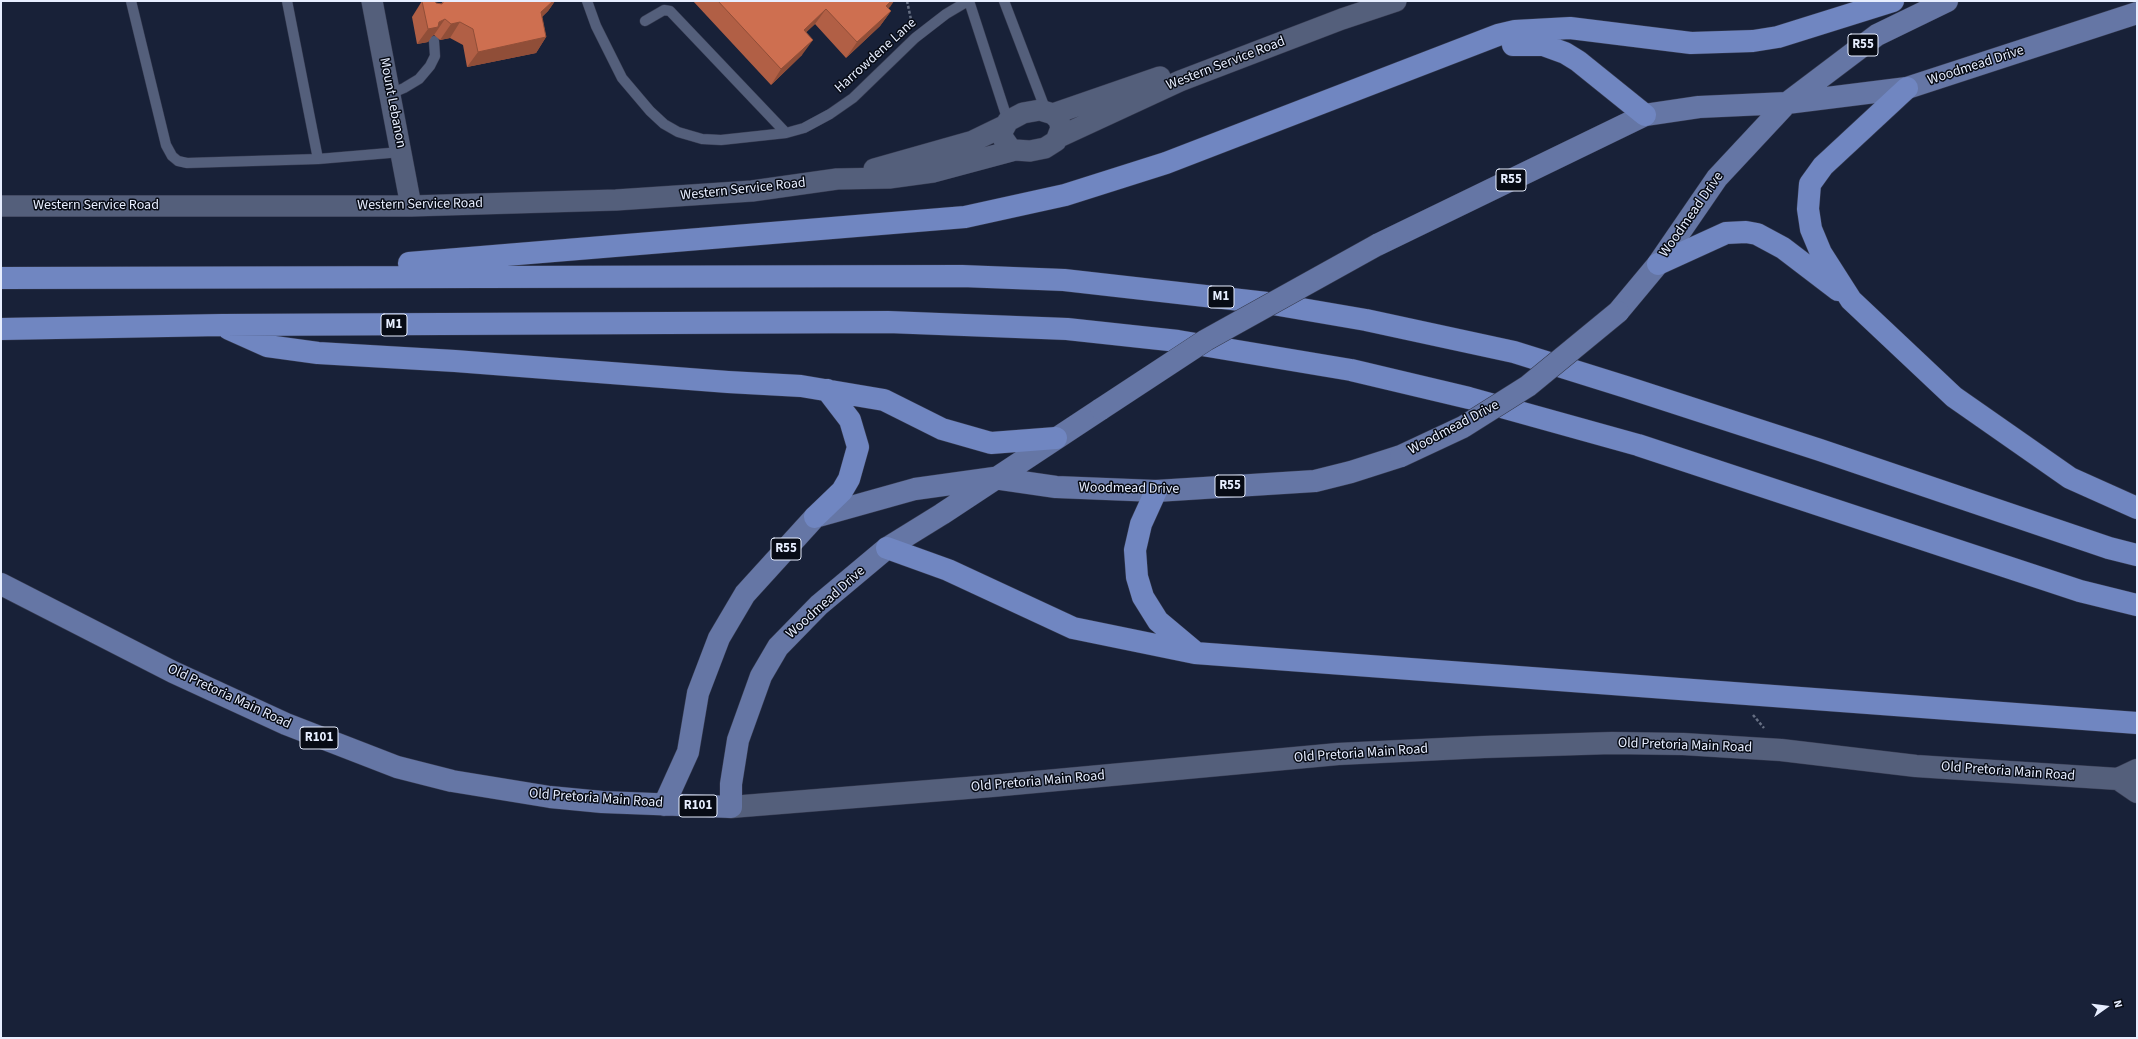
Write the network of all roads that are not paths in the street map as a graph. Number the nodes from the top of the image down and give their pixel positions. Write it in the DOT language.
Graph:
graph roads {
  1 [pos="131,1"];
  2 [pos="287,1"];
  3 [pos="372,1"];
  4 [pos="587,1"];
  5 [pos="968,1"];
  6 [pos="1004,1"];
  7 [pos="1366,1"];
  8 [pos="1396,1"];
  9 [pos="1893,1"];
  10 [pos="1948,1"];
  11 [pos="2137,13"];
  12 [pos="645,21"];
  13 [pos="434,41"];
  14 [pos="1433,59"];
  15 [pos="1907,88"];
  16 [pos="390,94"];
  17 [pos="1787,103"];
  18 [pos="1050,113"];
  19 [pos="1645,115"];
  20 [pos="1006,124"];
  21 [pos="786,133"];
  22 [pos="1059,137"];
  23 [pos="1015,150"];
  24 [pos="401,152"];
  25 [pos="318,159"];
  26 [pos="837,179"];
  27 [pos="1,206"];
  28 [pos="411,206"];
  29 [pos="1658,264"];
  30 [pos="269,277"];
  31 [pos="1,278"];
  32 [pos="1851,300"];
  33 [pos="222,325"];
  34 [pos="1,329"];
  35 [pos="827,390"];
  36 [pos="1056,438"];
  37 [pos="994,478"];
  38 [pos="1156,491"];
  39 [pos="2137,508"];
  40 [pos="815,517"];
  41 [pos="887,548"];
  42 [pos="2137,555"];
  43 [pos="1,584"];
  44 [pos="2137,605"];
  45 [pos="1196,653"];
  46 [pos="2137,723"];
  47 [pos="2128,774"];
  48 [pos="2137,792"];
  49 [pos="664,805"];
  50 [pos="731,807"];
  1 -- 25 [label="lane"];
  2 -- 25 [label="lane"];
  3 -- 16 [label="street, Mount Lebanon"];
  4 -- 21 [label="lane, Harrowdene Lane"];
  5 -- 20 [label="lane, Harrowdene Lane"];
  5 -- 21 [label="lane, Harrowdene Lane"];
  6 -- 18 [label="lane"];
  7 -- 18 [label="street, Western Service Road"];
  8 -- 22 [label="street, Western Service Road"];
  9 -- 14 [label="highway"];
  10 -- 17 [label="main road, Woodmead Drive / R55"];
  11 -- 15 [label="main road, Woodmead Drive / R55"];
  12 -- 21 [label="lane"];
  13 -- 16 [label="lane"];
  14 -- 19 [label="highway"];
  14 -- 30 [label="highway"];
  15 -- 17 [label="main road, Woodmead Drive / R55"];
  15 -- 32 [label="highway"];
  16 -- 24 [label="street, Mount Lebanon"];
  17 -- 19 [label="main road, Woodmead Drive / R55"];
  17 -- 29 [label="main road, Woodmead Drive / R55"];
  18 -- 20 [label="street"];
  18 -- 22 [label="street"];
  19 -- 36 [label="main road, Woodmead Drive / R55, bridge"];
  20 -- 23 [label="street"];
  20 -- 26 [label="street, Western Service Road"];
  22 -- 23 [label="street"];
  23 -- 26 [label="street, Western Service Road"];
  24 -- 25 [label="lane"];
  24 -- 28 [label="street, Mount Lebanon"];
  26 -- 28 [label="street, Western Service Road"];
  27 -- 28 [label="street, Western Service Road"];
  29 -- 32 [label="highway"];
  29 -- 38 [label="main road, Woodmead Drive / R55, bridge"];
  30 -- 31 [label="highway, M1"];
  30 -- 42 [label="highway, M1"];
  32 -- 39 [label="highway"];
  33 -- 34 [label="highway, M1"];
  33 -- 35 [label="highway"];
  33 -- 44 [label="highway, M1"];
  35 -- 36 [label="highway"];
  35 -- 40 [label="highway"];
  36 -- 37 [label="main road, Woodmead Drive / R55"];
  37 -- 38 [label="main road, Woodmead Drive / R55"];
  37 -- 40 [label="main road, Woodmead Drive / R55"];
  37 -- 41 [label="main road, Woodmead Drive / R55"];
  38 -- 45 [label="highway"];
  40 -- 49 [label="main road, R55"];
  41 -- 45 [label="highway"];
  41 -- 50 [label="main road, Woodmead Drive / R55"];
  43 -- 49 [label="main road, Old Pretoria Main Road / R101"];
  45 -- 46 [label="highway"];
  47 -- 48 [label="main road, Old Pretoria Main Road / R101"];
  47 -- 50 [label="main road, Old Pretoria Main Road / R101"];
  49 -- 50 [label="main road, Old Pretoria Main Road / R101"];
}
